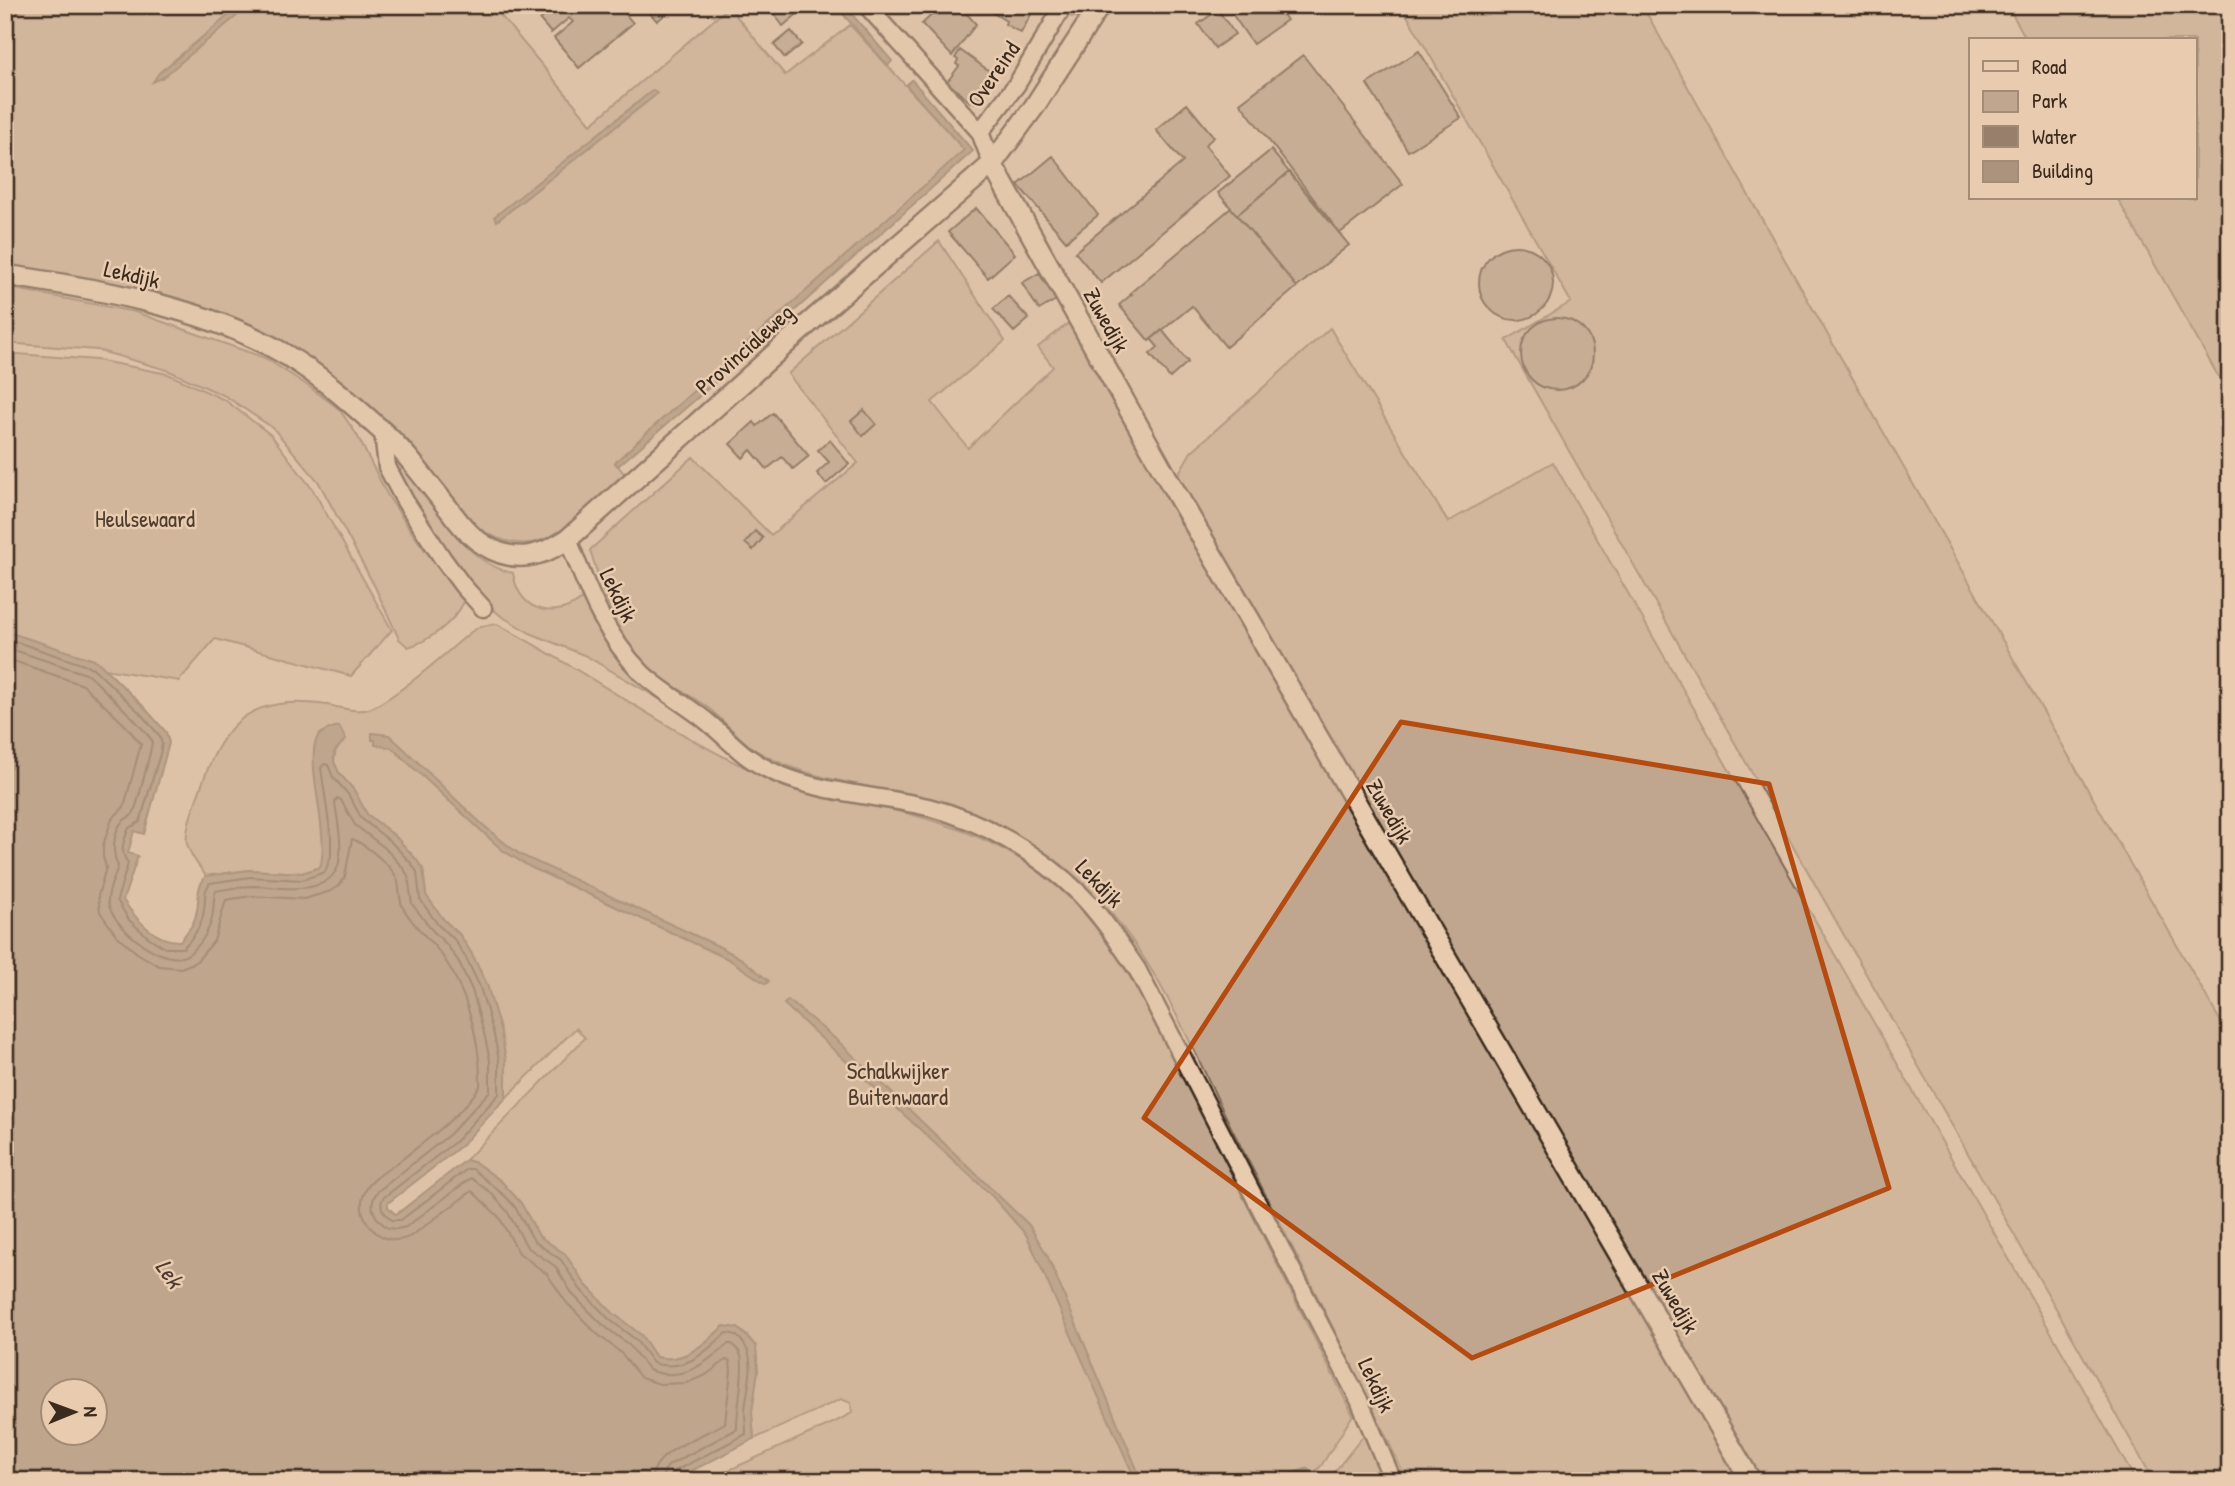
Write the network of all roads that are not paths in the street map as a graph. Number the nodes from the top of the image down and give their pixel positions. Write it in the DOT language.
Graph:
graph roads {
  1 [pos="866,5"];
  2 [pos="1064,5"];
  3 [pos="1100,5"];
  4 [pos="980,132"];
  5 [pos="992,164"];
  6 [pos="5,275"];
  7 [pos="383,432"];
  8 [pos="568,539"];
  9 [pos="484,608"];
  10 [pos="1393,1481"];
  11 [pos="1751,1481"];
  1 -- 4 [label="street"];
  2 -- 4 [label="street, Overeind"];
  3 -- 5 [label="street, Provincialeweg"];
  4 -- 5 [label="street"];
  5 -- 8 [label="street, Provincialeweg"];
  5 -- 11 [label="street, Zuwedijk"];
  6 -- 7 [label="street, Lekdijk"];
  7 -- 8 [label="street, Provincialeweg"];
  7 -- 9 [label="street"];
  8 -- 10 [label="street, Lekdijk"];
}
